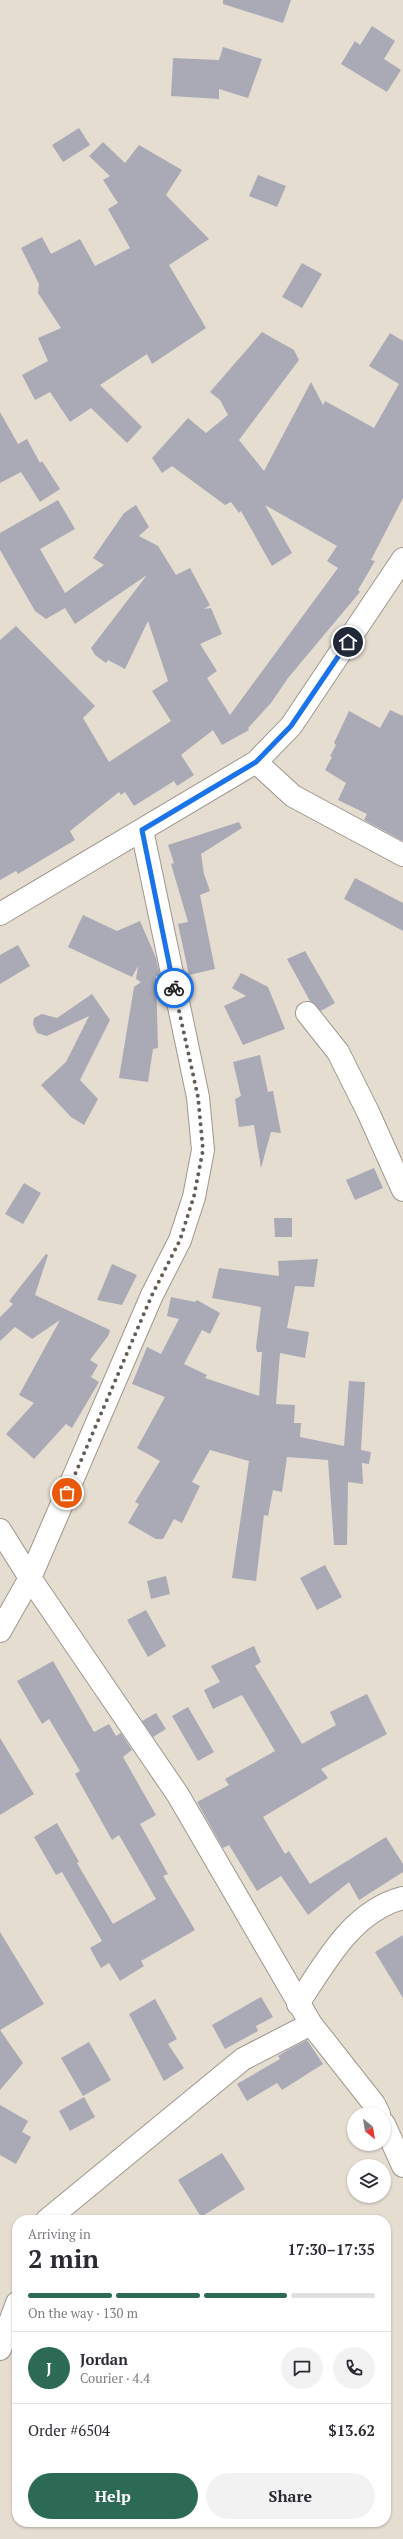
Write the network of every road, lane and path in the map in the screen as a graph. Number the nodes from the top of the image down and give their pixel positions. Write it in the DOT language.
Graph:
graph roads {
  1 [pos="403,559"];
  2 [pos="256,762"];
  3 [pos="142,830"];
  4 [pos="403,855"];
  5 [pos="0,914"];
  6 [pos="307,1013"];
  7 [pos="403,1190"];
  8 [pos="0,1530"];
  9 [pos="30,1578"];
  10 [pos="0,1631"];
  11 [pos="403,1898"];
  12 [pos="298,2004"];
  13 [pos="311,2024"];
  14 [pos="376,2107"];
  15 [pos="391,2139"];
  16 [pos="403,2166"];
  17 [pos="54,2215"];
  18 [pos="12,2317"];
  19 [pos="0,2349"];
  1 -- 2 [label="street"];
  2 -- 3 [label="street"];
  2 -- 4 [label="street"];
  3 -- 5 [label="street"];
  3 -- 9 [label="street"];
  6 -- 7 [label="street"];
  8 -- 9 [label="street"];
  9 -- 10 [label="street"];
  9 -- 12 [label="street"];
  11 -- 12 [label="street"];
  12 -- 13 [label="street"];
  13 -- 14 [label="street"];
  13 -- 17 [label="street"];
  15 -- 16 [label="street"];
  18 -- 19 [label="street"];
}
